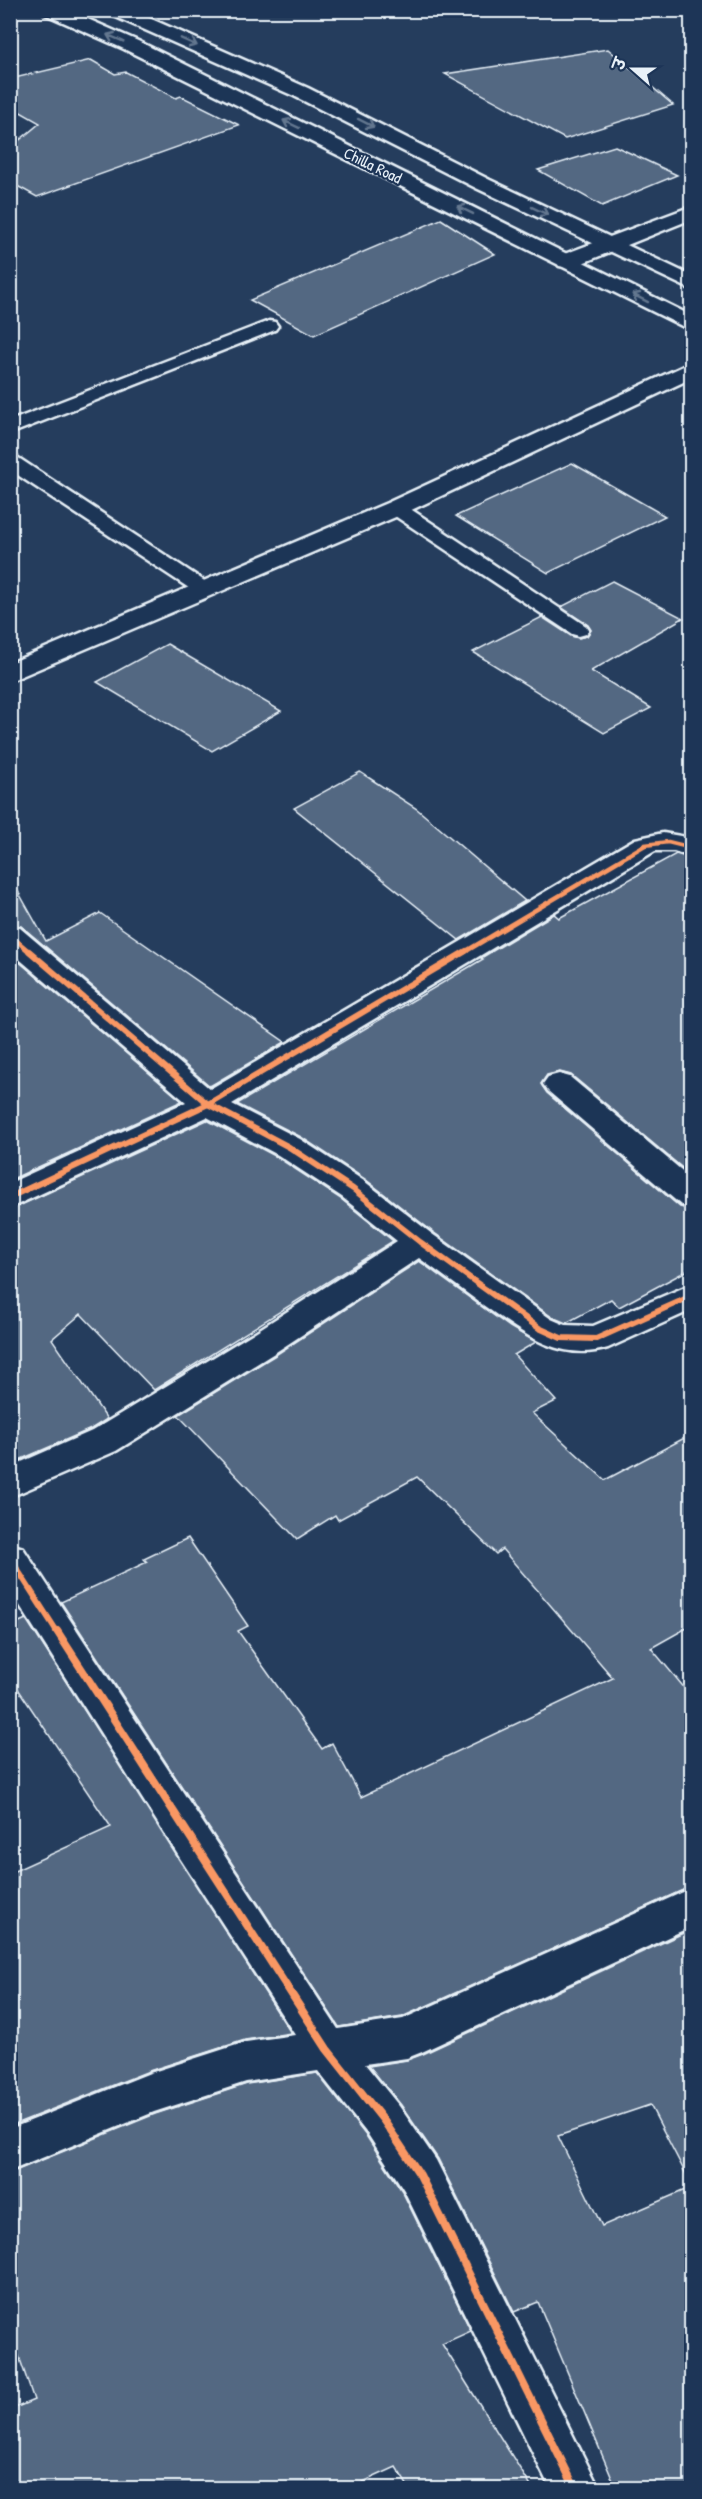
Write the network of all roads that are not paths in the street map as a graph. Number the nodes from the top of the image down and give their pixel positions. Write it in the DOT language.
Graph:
graph roads {
  1 [pos="51,10"];
  2 [pos="116,10"];
  3 [pos="688,216"];
  4 [pos="608,244"];
  5 [pos="567,261"];
  6 [pos="692,284"];
  7 [pos="692,325"];
  8 [pos="269,326"];
  9 [pos="692,369"];
  10 [pos="10,428"];
  11 [pos="10,461"];
  12 [pos="396,508"];
  13 [pos="205,590"];
  14 [pos="579,630"];
  15 [pos="10,673"];
  16 [pos="692,848"];
  17 [pos="10,935"];
  18 [pos="559,1084"];
  19 [pos="208,1104"];
  20 [pos="10,1197"];
  21 [pos="692,1197"];
  22 [pos="420,1242"];
  23 [pos="692,1296"];
  24 [pos="10,1484"];
  25 [pos="10,1558"];
  26 [pos="692,1906"];
  27 [pos="327,2049"];
  28 [pos="10,2150"];
  29 [pos="575,2488"];
  5 -- 1 [label="street, Chilla Road, one-way"];
  2 -- 4 [label="street, one-way"];
  3 -- 4 [label="street"];
  4 -- 5 [label="street"];
  4 -- 6 [label="street"];
  7 -- 5 [label="street, Chilla Road, one-way"];
  8 -- 10 [label="lane"];
  9 -- 12 [label="street"];
  11 -- 13 [label="lane"];
  12 -- 13 [label="street"];
  12 -- 14 [label="lane"];
  13 -- 15 [label="street"];
  16 -- 19 [label="street"];
  17 -- 19 [label="street"];
  18 -- 21 [label="street"];
  19 -- 20 [label="street"];
  19 -- 22 [label="street"];
  22 -- 23 [label="street"];
  22 -- 24 [label="street"];
  25 -- 27 [label="street"];
  26 -- 27 [label="street"];
  27 -- 28 [label="street"];
  27 -- 29 [label="street"];
}
